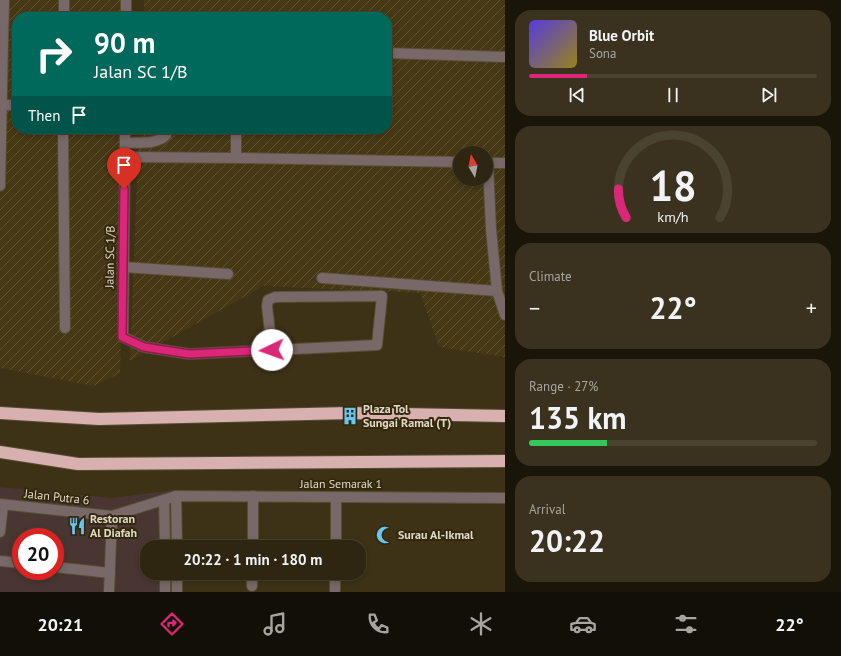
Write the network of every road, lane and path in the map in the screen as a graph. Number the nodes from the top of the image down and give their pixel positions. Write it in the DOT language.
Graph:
graph roads {
  1 [pos="4,0"];
  2 [pos="64,0"];
  3 [pos="126,0"];
  4 [pos="64,12"];
  5 [pos="126,12"];
  6 [pos="392,53"];
  7 [pos="505,56"];
  8 [pos="1,99"];
  9 [pos="12,102"];
  10 [pos="63,134"];
  11 [pos="125,134"];
  12 [pos="166,134"];
  13 [pos="236,134"];
  14 [pos="125,143"];
  15 [pos="125,157"];
  16 [pos="236,158"];
  17 [pos="0,161"];
  18 [pos="453,162"];
  19 [pos="493,163"];
  20 [pos="505,163"];
  21 [pos="0,186"];
  22 [pos="488,186"];
  23 [pos="123,267"];
  24 [pos="228,274"];
  25 [pos="322,278"];
  26 [pos="497,291"];
  27 [pos="505,315"];
  28 [pos="65,328"];
  29 [pos="272,350"];
  30 [pos="0,413"];
  31 [pos="505,416"];
  32 [pos="0,452"];
  33 [pos="505,461"];
  34 [pos="176,496"];
  35 [pos="253,496"];
  36 [pos="336,497"];
  37 [pos="505,498"];
  38 [pos="164,500"];
  39 [pos="2,504"];
  40 [pos="112,516"];
  41 [pos="0,532"];
  42 [pos="165,540"];
  43 [pos="176,540"];
  44 [pos="253,540"];
  45 [pos="336,540"];
  46 [pos="0,561"];
  47 [pos="12,563"];
  48 [pos="64,568"];
  49 [pos="110,573"];
  50 [pos="165,580"];
  51 [pos="177,580"];
  52 [pos="252,580"];
  53 [pos="335,580"];
  54 [pos="252,586"];
  55 [pos="335,590"];
  56 [pos="109,592"];
  57 [pos="165,592"];
  58 [pos="177,592"];
  1 -- 8 [label="street"];
  2 -- 4 [label="street"];
  3 -- 5 [label="street"];
  6 -- 7 [label="street"];
  8 -- 9 [label="street"];
  8 -- 17 [label="street"];
  10 -- 28 [label="street"];
  11 -- 14 [label="street, Jalan SC 1/B"];
  12 -- 14 [label="street"];
  13 -- 16 [label="street"];
  14 -- 15 [label="street, Jalan SC 1/B"];
  15 -- 16 [label="street"];
  15 -- 23 [label="street, Jalan SC 1/B"];
  16 -- 18 [label="street"];
  17 -- 21 [label="street"];
  19 -- 20 [label="street"];
  22 -- 26 [label="street"];
  23 -- 24 [label="street"];
  23 -- 29 [label="street, Jalan SC 1/B"];
  25 -- 26 [label="street"];
  26 -- 27 [label="street"];
  29 -- 29 [label="street"];
  30 -- 31 [label="highway"];
  32 -- 33 [label="highway"];
  34 -- 35 [label="street, Jalan Semarak 1"];
  34 -- 38 [label="street, Jalan Semarak 1"];
  34 -- 43 [label="street"];
  35 -- 36 [label="street, Jalan Semarak 1"];
  35 -- 44 [label="street"];
  36 -- 37 [label="street, Jalan Semarak 1"];
  36 -- 45 [label="street"];
  38 -- 40 [label="street, Jalan Semarak 1"];
  38 -- 42 [label="street"];
  39 -- 40 [label="street, Jalan Putra 6"];
  39 -- 41 [label="street"];
  40 -- 49 [label="street"];
  46 -- 47 [label="street"];
  48 -- 49 [label="street"];
  49 -- 56 [label="street"];
  50 -- 57 [label="street"];
  51 -- 58 [label="street"];
  52 -- 54 [label="street"];
  53 -- 55 [label="street"];
}
